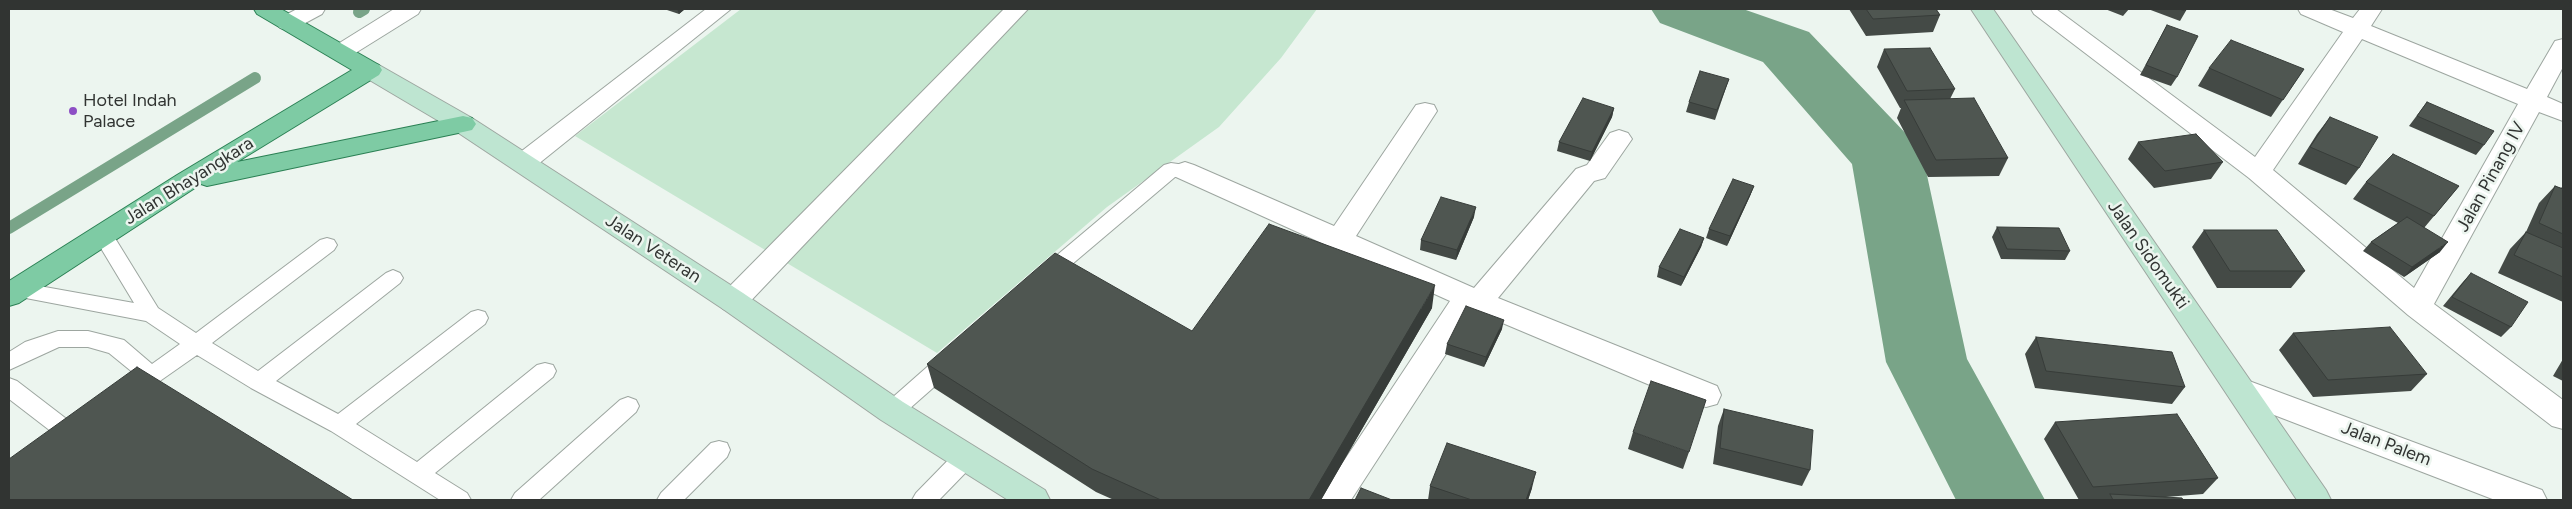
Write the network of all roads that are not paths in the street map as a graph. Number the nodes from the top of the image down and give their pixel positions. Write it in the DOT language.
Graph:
graph roads {
  1 [pos="265,9"];
  2 [pos="314,9"];
  3 [pos="410,9"];
  4 [pos="720,9"];
  5 [pos="1017,9"];
  6 [pos="1982,9"];
  7 [pos="2042,9"];
  8 [pos="2309,9"];
  9 [pos="2364,18"];
  10 [pos="288,22"];
  11 [pos="2563,46"];
  12 [pos="341,52"];
  13 [pos="370,70"];
  14 [pos="2533,101"];
  15 [pos="1425,111"];
  16 [pos="2563,113"];
  17 [pos="463,124"];
  18 [pos="1619,139"];
  19 [pos="523,163"];
  20 [pos="1186,171"];
  21 [pos="2258,172"];
  22 [pos="186,181"];
  23 [pos="103,235"];
  24 [pos="1340,242"];
  25 [pos="327,245"];
  26 [pos="393,278"];
  27 [pos="1031,288"];
  28 [pos="13,293"];
  29 [pos="1474,299"];
  30 [pos="733,301"];
  31 [pos="2418,308"];
  32 [pos="151,314"];
  33 [pos="478,318"];
  34 [pos="196,344"];
  35 [pos="966,346"];
  36 [pos="9,362"];
  37 [pos="545,370"];
  38 [pos="150,375"];
  39 [pos="259,382"];
  40 [pos="9,387"];
  41 [pos="2242,390"];
  42 [pos="1706,395"];
  43 [pos="113,401"];
  44 [pos="628,406"];
  45 [pos="892,411"];
  46 [pos="2563,417"];
  47 [pos="339,425"];
  48 [pos="69,433"];
  49 [pos="719,450"];
  50 [pos="966,457"];
  51 [pos="418,475"];
  52 [pos="458,500"];
  53 [pos="523,500"];
  54 [pos="669,500"];
  55 [pos="924,500"];
  56 [pos="1034,500"];
  57 [pos="1334,500"];
  58 [pos="2315,500"];
  59 [pos="2531,500"];
  1 -- 10 [label="main road, Jalan Veteran"];
  2 -- 10 [label="street"];
  3 -- 12 [label="street"];
  4 -- 19 [label="street"];
  5 -- 30 [label="street"];
  6 -- 41 [label="street, Jalan Sidomukti"];
  7 -- 21 [label="street"];
  8 -- 9 [label="street"];
  9 -- 14 [label="street"];
  9 -- 21 [label="street"];
  10 -- 12 [label="main road, Jalan Veteran"];
  11 -- 14 [label="street, Jalan Pinang IV"];
  12 -- 13 [label="main road, Jalan Veteran"];
  13 -- 17 [label="street, Jalan Veteran"];
  13 -- 22 [label="main road, Jalan Bhayangkara"];
  14 -- 16 [label="street"];
  14 -- 31 [label="street, Jalan Pinang IV"];
  15 -- 24 [label="street"];
  17 -- 19 [label="street, Jalan Veteran"];
  17 -- 22 [label="main road"];
  18 -- 29 [label="street"];
  19 -- 30 [label="street, Jalan Veteran"];
  20 -- 24 [label="street"];
  20 -- 27 [label="lane"];
  21 -- 31 [label="street"];
  22 -- 23 [label="main road, Jalan Bhayangkara"];
  23 -- 28 [label="main road, Jalan Bhayangkara"];
  23 -- 32 [label="lane"];
  24 -- 29 [label="street"];
  25 -- 34 [label="lane"];
  26 -- 39 [label="lane"];
  28 -- 32 [label="lane"];
  29 -- 42 [label="street"];
  29 -- 57 [label="street"];
  30 -- 45 [label="street, Jalan Veteran"];
  31 -- 46 [label="street"];
  32 -- 34 [label="lane"];
  33 -- 47 [label="lane"];
  34 -- 38 [label="lane"];
  34 -- 39 [label="lane"];
  35 -- 45 [label="lane"];
  36 -- 38 [label="lane"];
  37 -- 51 [label="lane"];
  38 -- 43 [label="lane"];
  39 -- 47 [label="lane"];
  40 -- 48 [label="lane"];
  41 -- 58 [label="street, Jalan Sidomukti"];
  41 -- 59 [label="street, Jalan Palem"];
  44 -- 53 [label="lane"];
  45 -- 50 [label="street, Jalan Veteran"];
  47 -- 51 [label="lane"];
  49 -- 54 [label="lane"];
  50 -- 55 [label="lane"];
  50 -- 56 [label="street, Jalan Veteran"];
  51 -- 52 [label="lane"];
}
